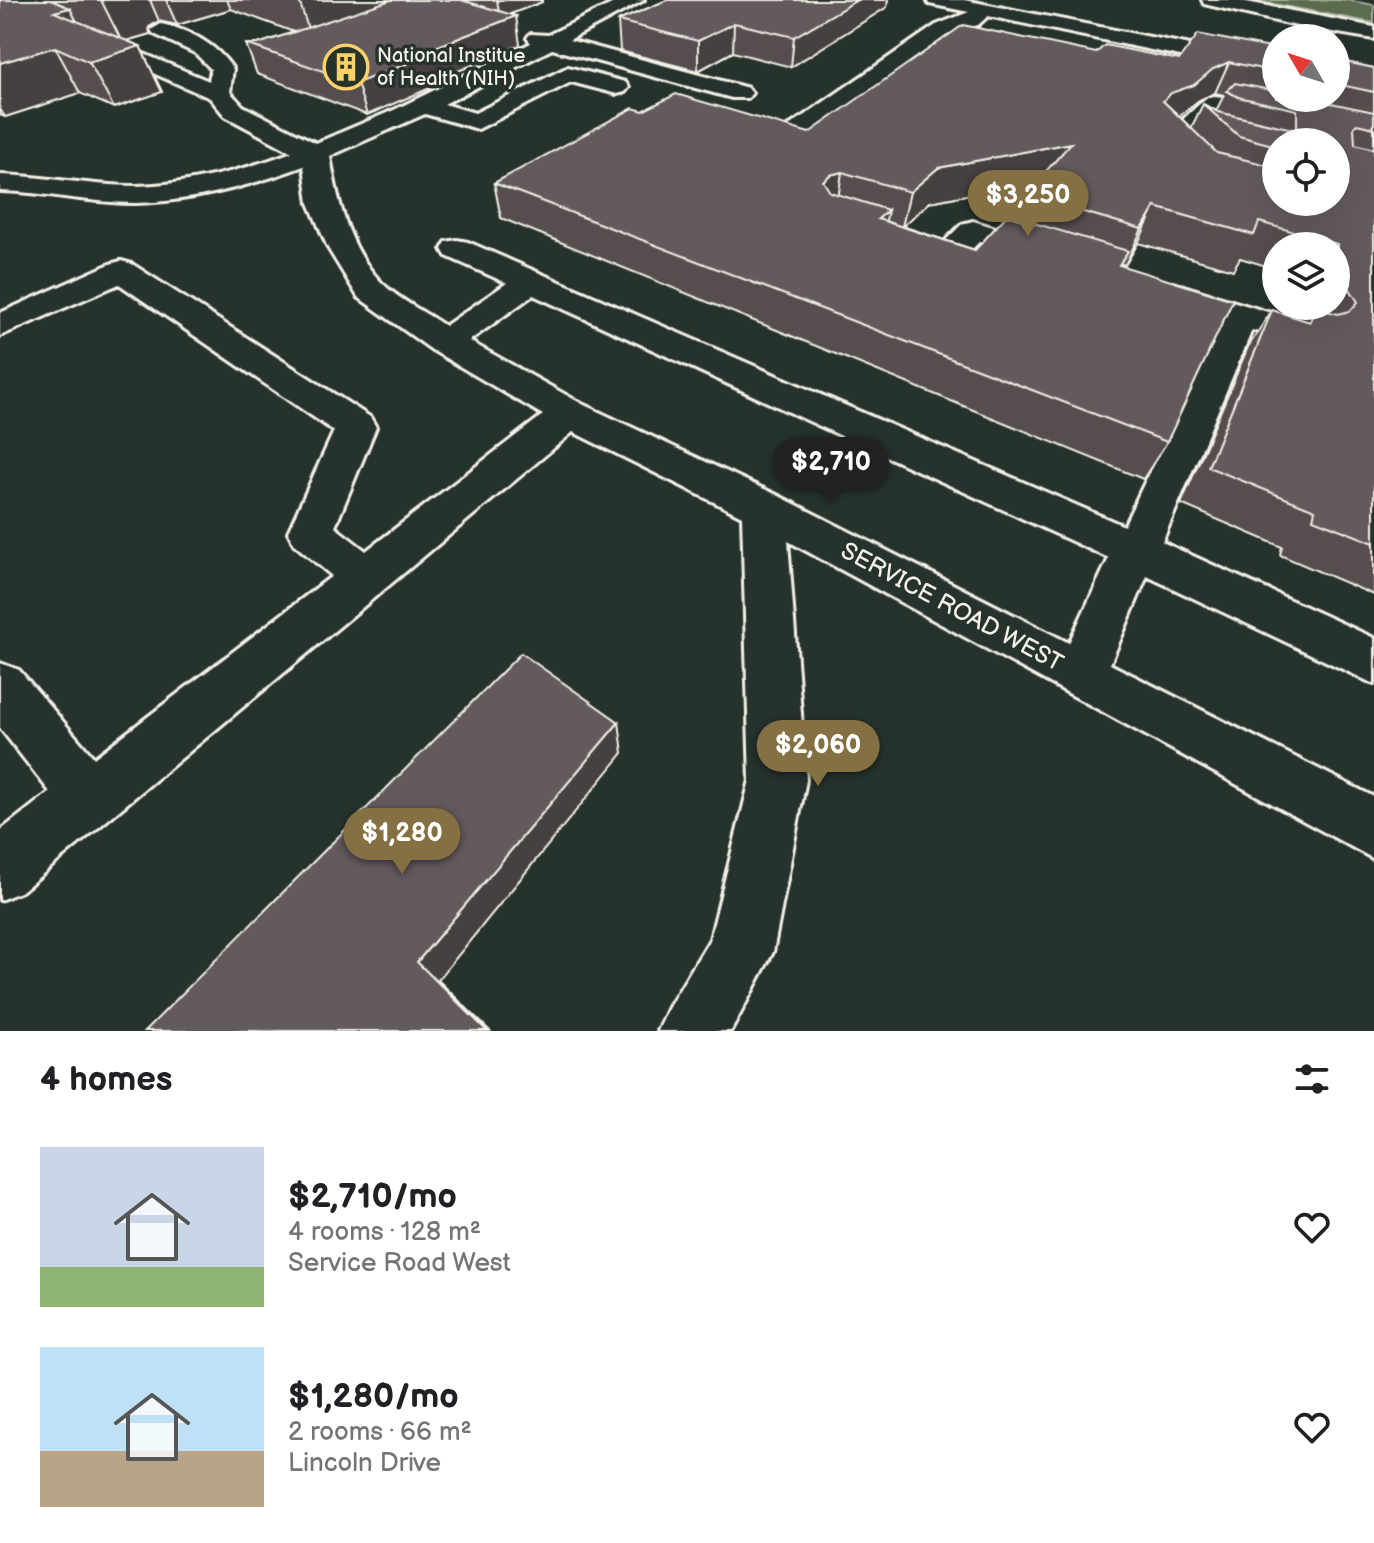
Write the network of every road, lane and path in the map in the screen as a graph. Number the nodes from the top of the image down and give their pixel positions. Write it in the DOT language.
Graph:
graph roads {
  1 [pos="936,0"];
  2 [pos="1211,0"];
  3 [pos="629,1"];
  4 [pos="983,11"];
  5 [pos="68,30"];
  6 [pos="161,30"];
  7 [pos="519,33"];
  8 [pos="1374,33"];
  9 [pos="549,41"];
  10 [pos="601,56"];
  11 [pos="1262,66"];
  12 [pos="568,74"];
  13 [pos="218,93"];
  14 [pos="642,93"];
  15 [pos="740,93"];
  16 [pos="420,105"];
  17 [pos="1325,128"];
  18 [pos="1350,134"];
  19 [pos="1374,139"];
  20 [pos="776,147"];
  21 [pos="1262,150"];
  22 [pos="316,154"];
  23 [pos="0,183"];
  24 [pos="878,232"];
  25 [pos="457,249"];
  26 [pos="1077,263"];
  27 [pos="530,282"];
  28 [pos="1137,282"];
  29 [pos="1241,315"];
  30 [pos="0,326"];
  31 [pos="1310,337"];
  32 [pos="445,342"];
  33 [pos="570,414"];
  34 [pos="764,508"];
  35 [pos="1135,550"];
  36 [pos="365,576"];
  37 [pos="1374,662"];
  38 [pos="1080,674"];
  39 [pos="0,687"];
  40 [pos="89,796"];
  41 [pos="1374,829"];
  42 [pos="0,869"];
  43 [pos="693,1031"];
  1 -- 4 [label="street"];
  2 -- 8 [label="street"];
  3 -- 9 [label="street"];
  4 -- 11 [label="street"];
  4 -- 20 [label="street"];
  5 -- 13 [label="street"];
  6 -- 13 [label="street"];
  7 -- 9 [label="street"];
  9 -- 10 [label="street"];
  9 -- 16 [label="street"];
  10 -- 12 [label="street"];
  10 -- 15 [label="street"];
  12 -- 14 [label="street"];
  12 -- 16 [label="street"];
  13 -- 22 [label="street"];
  16 -- 22 [label="street"];
  17 -- 21 [label="street"];
  18 -- 19 [label="street"];
  22 -- 23 [label="street"];
  22 -- 32 [label="street, SERVICE ROAD WEST"];
  24 -- 26 [label="street"];
  25 -- 27 [label="street"];
  27 -- 32 [label="street"];
  27 -- 35 [label="street"];
  28 -- 29 [label="street"];
  29 -- 31 [label="street"];
  29 -- 35 [label="street"];
  30 -- 36 [label="street"];
  32 -- 33 [label="street, SERVICE ROAD WEST"];
  33 -- 34 [label="street, SERVICE ROAD WEST"];
  33 -- 36 [label="street"];
  34 -- 38 [label="street, SERVICE ROAD WEST"];
  34 -- 43 [label="street"];
  35 -- 37 [label="street"];
  35 -- 38 [label="street"];
  36 -- 40 [label="street"];
  38 -- 41 [label="street, SERVICE ROAD WEST"];
  39 -- 40 [label="street"];
  40 -- 42 [label="street"];
}
